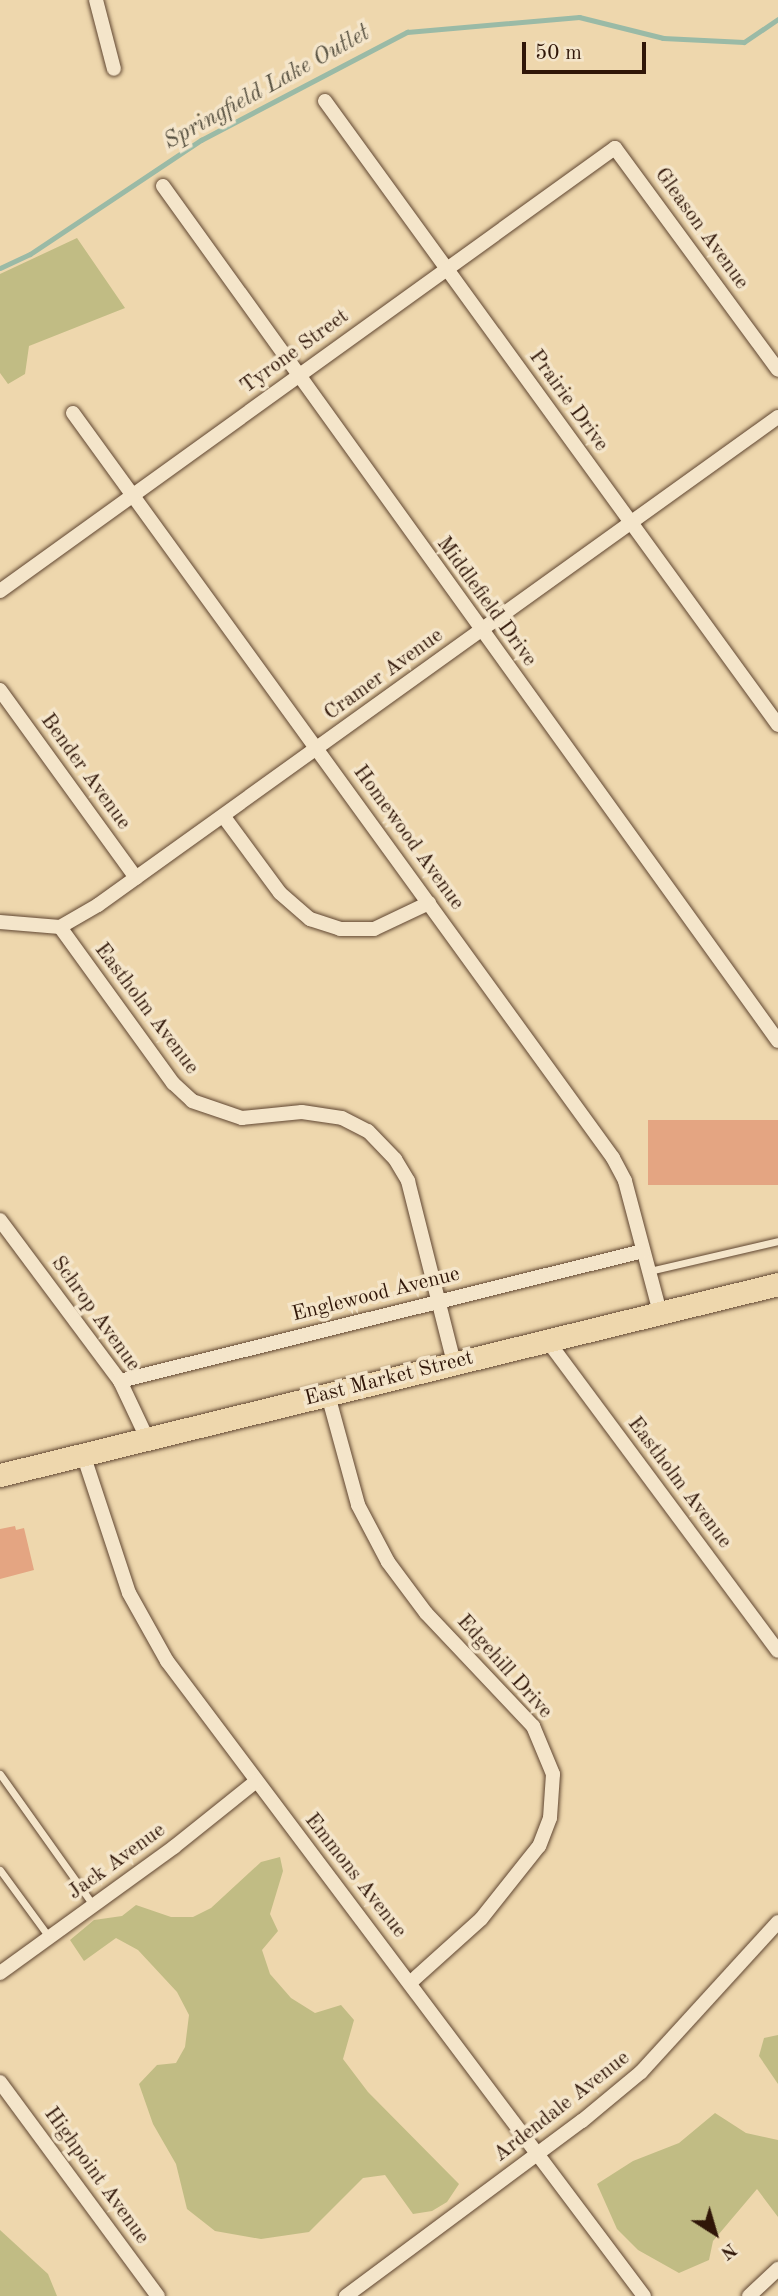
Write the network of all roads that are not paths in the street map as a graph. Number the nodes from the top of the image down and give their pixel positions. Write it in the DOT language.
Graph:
graph roads {
  1 [pos="96,0"];
  2 [pos="114,69"];
  3 [pos="325,101"];
  4 [pos="614,148"];
  5 [pos="163,186"];
  6 [pos="446,269"];
  7 [pos="778,370"];
  8 [pos="297,377"];
  9 [pos="73,413"];
  10 [pos="778,417"];
  11 [pos="133,495"];
  12 [pos="630,522"];
  13 [pos="0,592"];
  14 [pos="480,631"];
  15 [pos="0,690"];
  16 [pos="778,726"];
  17 [pos="317,748"];
  18 [pos="224,817"];
  19 [pos="136,878"];
  20 [pos="429,903"];
  21 [pos="0,922"];
  22 [pos="60,928"];
  23 [pos="778,1041"];
  24 [pos="0,1220"];
  25 [pos="778,1241"];
  26 [pos="643,1251"];
  27 [pos="649,1272"];
  28 [pos="778,1284"];
  29 [pos="439,1302"];
  30 [pos="660,1313"];
  31 [pos="547,1340"];
  32 [pos="454,1363"];
  33 [pos="120,1381"];
  34 [pos="328,1395"];
  35 [pos="148,1438"];
  36 [pos="83,1454"];
  37 [pos="0,1475"];
  38 [pos="778,1651"];
  39 [pos="0,1774"];
  40 [pos="255,1782"];
  41 [pos="0,1870"];
  42 [pos="93,1905"];
  43 [pos="778,1922"];
  44 [pos="49,1937"];
  45 [pos="0,1973"];
  46 [pos="411,1982"];
  47 [pos="0,2082"];
  48 [pos="538,2154"];
  49 [pos="778,2269"];
  50 [pos="158,2296"];
  51 [pos="346,2296"];
  52 [pos="644,2296"];
  53 [pos="749,2296"];
  1 -- 2 [label="street"];
  3 -- 6 [label="street, Prairie Drive"];
  4 -- 6 [label="street, Tyrone Street"];
  4 -- 7 [label="street, Gleason Avenue"];
  5 -- 8 [label="street, Middlefield Drive"];
  6 -- 8 [label="street, Tyrone Street"];
  6 -- 12 [label="street, Prairie Drive"];
  8 -- 11 [label="street, Tyrone Street"];
  8 -- 14 [label="street, Middlefield Drive"];
  9 -- 11 [label="street, Homewood Avenue"];
  10 -- 12 [label="street, Cramer Avenue"];
  11 -- 13 [label="street, Tyrone Street"];
  11 -- 17 [label="street, Homewood Avenue"];
  12 -- 14 [label="street, Cramer Avenue"];
  12 -- 16 [label="street, Prairie Drive"];
  14 -- 17 [label="street, Cramer Avenue"];
  14 -- 23 [label="street, Middlefield Drive"];
  15 -- 19 [label="street, Bender Avenue"];
  17 -- 18 [label="street, Cramer Avenue"];
  17 -- 20 [label="street, Homewood Avenue"];
  18 -- 19 [label="street, Cramer Avenue"];
  18 -- 20 [label="street"];
  19 -- 22 [label="street, Cramer Avenue"];
  20 -- 26 [label="street, Homewood Avenue"];
  21 -- 22 [label="street"];
  22 -- 29 [label="street, Eastholm Avenue"];
  24 -- 33 [label="street, Schrop Avenue"];
  25 -- 27 [label="lane"];
  26 -- 27 [label="street, Homewood Avenue"];
  26 -- 29 [label="street, Englewood Avenue"];
  27 -- 30 [label="street, Homewood Avenue"];
  28 -- 30 [label="main road, East Market Street"];
  29 -- 32 [label="street, Eastholm Avenue"];
  29 -- 33 [label="street, Englewood Avenue"];
  30 -- 31 [label="main road, East Market Street"];
  31 -- 32 [label="main road, East Market Street"];
  31 -- 38 [label="street, Eastholm Avenue"];
  32 -- 34 [label="main road, East Market Street"];
  33 -- 35 [label="street, Schrop Avenue"];
  34 -- 35 [label="main road, East Market Street"];
  34 -- 46 [label="street, Edgehill Drive"];
  35 -- 36 [label="main road, East Market Street"];
  36 -- 37 [label="main road, East Market Street"];
  36 -- 40 [label="street, Emmons Avenue"];
  39 -- 42 [label="lane"];
  40 -- 42 [label="street, Jack Avenue"];
  40 -- 46 [label="street, Emmons Avenue"];
  41 -- 44 [label="lane"];
  42 -- 44 [label="street, Jack Avenue"];
  43 -- 48 [label="street, Ardendale Avenue"];
  44 -- 45 [label="street, Jack Avenue"];
  46 -- 48 [label="street, Emmons Avenue"];
  47 -- 50 [label="street, Highpoint Avenue"];
  48 -- 51 [label="street, Ardendale Avenue"];
  48 -- 52 [label="street, Emmons Avenue"];
  49 -- 53 [label="street"];
}
